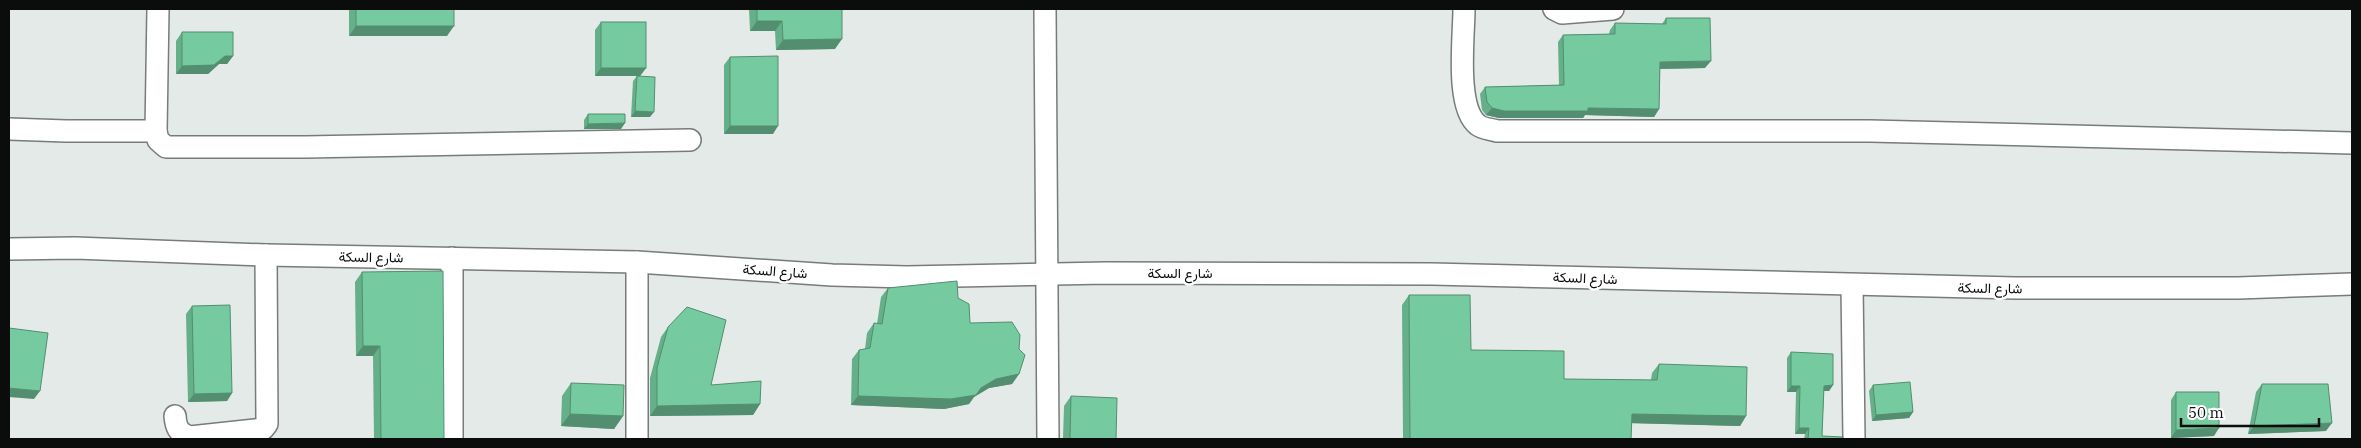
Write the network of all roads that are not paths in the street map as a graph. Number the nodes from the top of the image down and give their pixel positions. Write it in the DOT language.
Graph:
graph roads {
  1 [pos="158,9"];
  2 [pos="1045,9"];
  3 [pos="1464,9"];
  4 [pos="1554,9"];
  5 [pos="1612,9"];
  6 [pos="9,129"];
  7 [pos="156,131"];
  8 [pos="690,140"];
  9 [pos="2352,142"];
  10 [pos="9,249"];
  11 [pos="266,255"];
  12 [pos="452,258"];
  13 [pos="637,262"];
  14 [pos="1049,275"];
  15 [pos="2352,284"];
  16 [pos="1852,285"];
  17 [pos="175,416"];
  18 [pos="452,439"];
  19 [pos="637,439"];
  20 [pos="1048,439"];
  21 [pos="1854,439"];
  1 -- 7 [label="street"];
  2 -- 14 [label="street"];
  3 -- 9 [label="street"];
  4 -- 5 [label="street"];
  6 -- 7 [label="street"];
  7 -- 8 [label="street"];
  10 -- 11 [label="street, شارع السكة"];
  11 -- 12 [label="street, شارع السكة"];
  11 -- 17 [label="street"];
  12 -- 13 [label="street, شارع السكة"];
  12 -- 18 [label="street"];
  13 -- 14 [label="street, شارع السكة"];
  13 -- 19 [label="street"];
  14 -- 16 [label="street, شارع السكة"];
  14 -- 20 [label="street"];
  15 -- 16 [label="street, شارع السكة"];
  16 -- 21 [label="street"];
}
